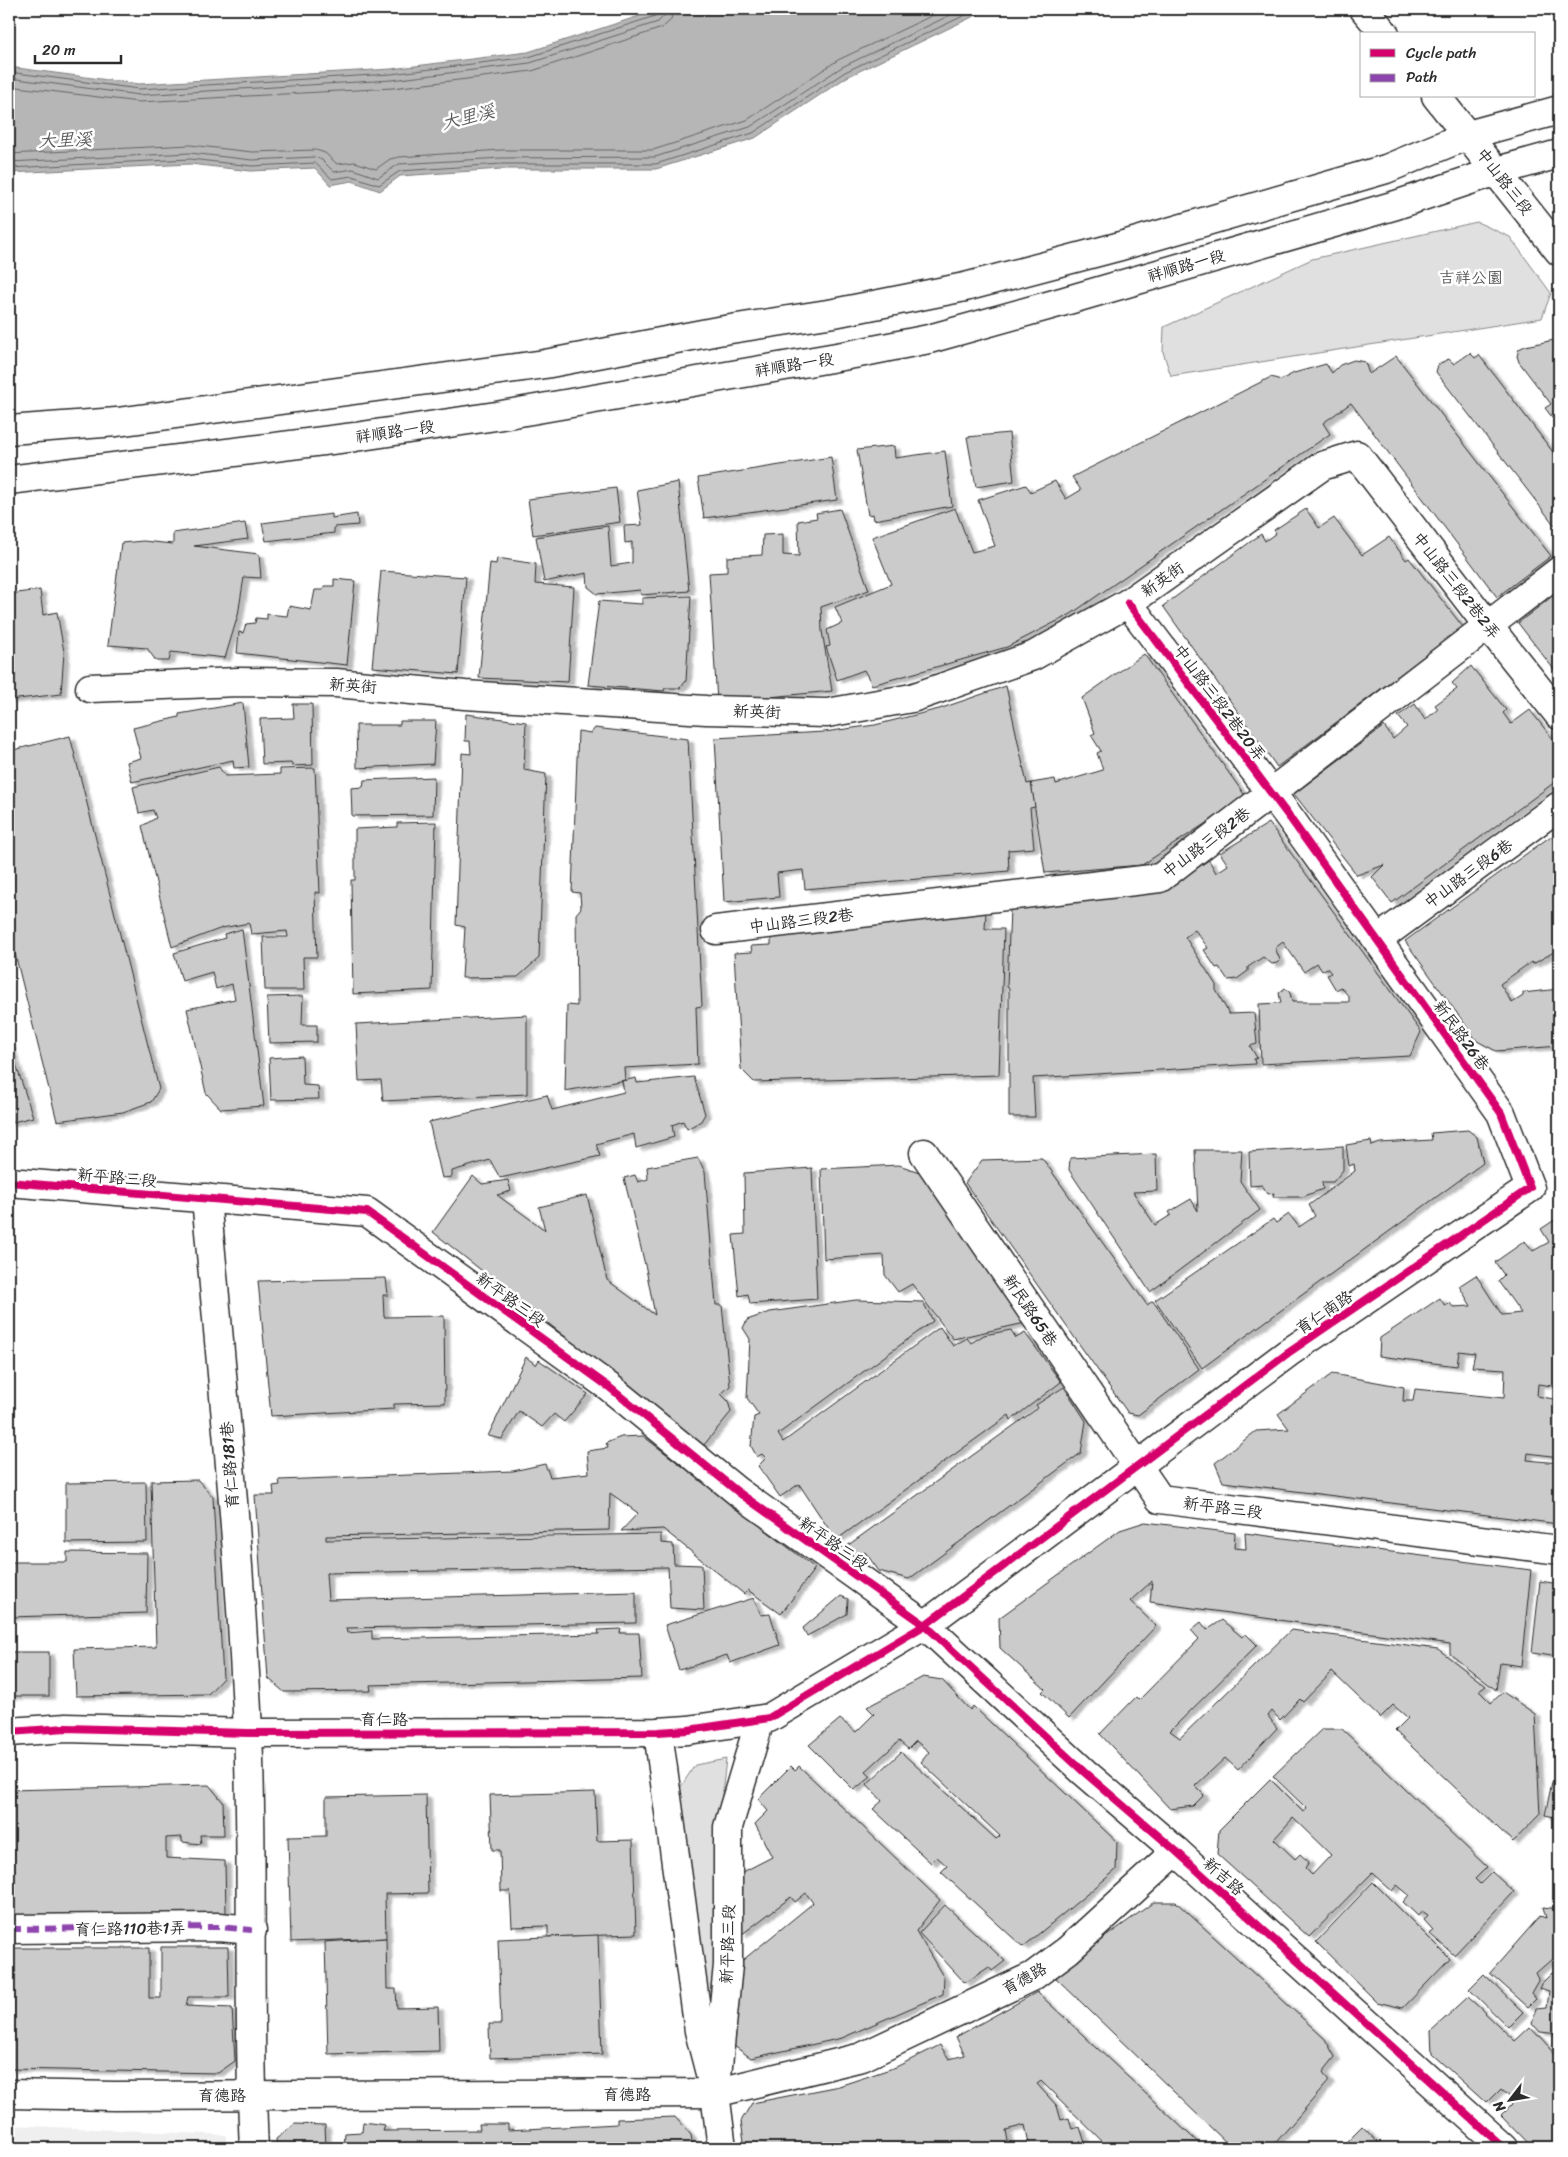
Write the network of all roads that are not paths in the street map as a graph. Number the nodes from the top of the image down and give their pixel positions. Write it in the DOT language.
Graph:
graph roads {
  1 [pos="1364,9"];
  2 [pos="1382,32"];
  3 [pos="1438,98"];
  4 [pos="1559,110"];
  5 [pos="1468,135"];
  6 [pos="1559,154"];
  7 [pos="1497,171"];
  8 [pos="1559,251"];
  9 [pos="9,430"];
  10 [pos="1358,455"];
  11 [pos="9,480"];
  12 [pos="1559,571"];
  13 [pos="1128,603"];
  14 [pos="1489,627"];
  15 [pos="90,688"];
  16 [pos="1559,715"];
  17 [pos="1272,792"];
  18 [pos="1559,806"];
  19 [pos="1355,907"];
  20 [pos="716,930"];
  21 [pos="1377,940"];
  22 [pos="924,1153"];
  23 [pos="9,1182"];
  24 [pos="1530,1188"];
  25 [pos="206,1198"];
  26 [pos="1139,1467"];
  27 [pos="1559,1550"];
  28 [pos="925,1625"];
  29 [pos="760,1720"];
  30 [pos="9,1732"];
  31 [pos="658,1732"];
  32 [pos="248,1733"];
  33 [pos="1176,1851"];
  34 [pos="9,1929"];
  35 [pos="252,1930"];
  36 [pos="715,2093"];
  37 [pos="9,2094"];
  38 [pos="251,2095"];
  39 [pos="254,2148"];
  40 [pos="722,2148"];
  41 [pos="1504,2148"];
  1 -- 2 [label="street"];
  3 -- 5 [label="street, 中山路三段"];
  4 -- 5 [label="street"];
  5 -- 7 [label="street, 中山路三段"];
  5 -- 9 [label="street"];
  6 -- 7 [label="street, 祥順路一段"];
  7 -- 8 [label="street, 中山路三段"];
  7 -- 11 [label="street, 祥順路一段"];
  10 -- 13 [label="street, 新英街"];
  10 -- 14 [label="street, 中山路三段2巷2弄"];
  12 -- 14 [label="street, 中山路三段2巷"];
  13 -- 15 [label="street, 新英街"];
  13 -- 17 [label="street, 中山路三段2巷20弄"];
  14 -- 16 [label="street, 中山路三段2巷2弄"];
  14 -- 17 [label="street, 中山路三段2巷"];
  17 -- 19 [label="street, 中山路三段2巷20弄"];
  17 -- 20 [label="street, 中山路三段2巷"];
  18 -- 21 [label="street, 中山路三段6巷"];
  19 -- 21 [label="street, 新民路26巷"];
  21 -- 24 [label="street, 新民路26巷"];
  22 -- 26 [label="street, 新民路65巷"];
  23 -- 25 [label="street, 新平路三段"];
  24 -- 26 [label="street, 育仁南路"];
  25 -- 28 [label="street, 新平路三段"];
  25 -- 32 [label="street, 育仁路181巷"];
  26 -- 27 [label="street, 新平路三段"];
  26 -- 28 [label="street"];
  28 -- 29 [label="street"];
  28 -- 33 [label="street, 新吉路"];
  29 -- 31 [label="street, 育仁路"];
  29 -- 36 [label="street, 新平路三段"];
  30 -- 32 [label="street, 育仁路"];
  31 -- 32 [label="street, 育仁路"];
  31 -- 36 [label="street"];
  32 -- 35 [label="street"];
  33 -- 36 [label="street, 育德路"];
  33 -- 41 [label="street, 新吉路"];
  34 -- 35 [label="street, 育仁路110巷1弄"];
  35 -- 38 [label="street"];
  36 -- 38 [label="street, 育德路"];
  36 -- 40 [label="street"];
  37 -- 38 [label="street, 育德路"];
  38 -- 39 [label="street"];
}
